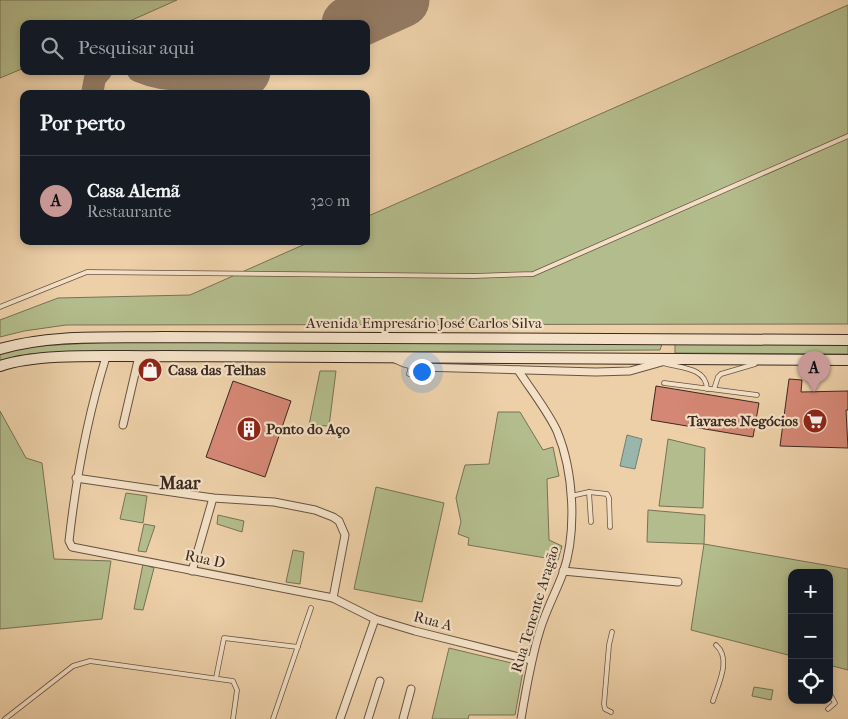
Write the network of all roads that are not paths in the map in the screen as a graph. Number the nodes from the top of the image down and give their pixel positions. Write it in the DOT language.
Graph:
graph roads {
  1 [pos="848,136"];
  2 [pos="0,307"];
  3 [pos="668,339"];
  4 [pos="848,340"];
  5 [pos="0,349"];
  6 [pos="139,356"];
  7 [pos="106,357"];
  8 [pos="393,357"];
  9 [pos="570,358"];
  10 [pos="667,360"];
  11 [pos="769,360"];
  12 [pos="848,360"];
  13 [pos="0,366"];
  14 [pos="412,366"];
  15 [pos="518,370"];
  16 [pos="569,372"];
  17 [pos="409,374"];
  18 [pos="664,382"];
  19 [pos="707,388"];
  20 [pos="714,390"];
  21 [pos="757,396"];
  22 [pos="123,425"];
  23 [pos="76,478"];
  24 [pos="589,492"];
  25 [pos="571,496"];
  26 [pos="213,498"];
  27 [pos="591,522"];
  28 [pos="610,527"];
  29 [pos="192,571"];
  30 [pos="563,572"];
  31 [pos="678,582"];
  32 [pos="333,598"];
  33 [pos="311,608"];
  34 [pos="375,618"];
  35 [pos="612,632"];
  36 [pos="716,645"];
  37 [pos="298,647"];
  38 [pos="531,660"];
  39 [pos="216,678"];
  40 [pos="380,681"];
  41 [pos="411,689"];
  42 [pos="833,699"];
  43 [pos="713,701"];
  44 [pos="828,709"];
  45 [pos="16,710"];
  46 [pos="611,712"];
  47 [pos="5,719"];
  48 [pos="12,719"];
  49 [pos="233,719"];
  50 [pos="273,719"];
  51 [pos="340,719"];
  52 [pos="368,719"];
  53 [pos="403,719"];
  54 [pos="520,719"];
  1 -- 2 [label="lane"];
  3 -- 4 [label="main road, Avenida Empresário José Carlos Silva"];
  3 -- 5 [label="main road, Avenida Empresário José Carlos Silva"];
  3 -- 10 [label="main road"];
  6 -- 7 [label="main road"];
  6 -- 8 [label="main road"];
  6 -- 22 [label="street"];
  7 -- 13 [label="main road"];
  7 -- 23 [label="street"];
  8 -- 9 [label="main road"];
  8 -- 14 [label="street"];
  9 -- 10 [label="main road"];
  9 -- 16 [label="street"];
  10 -- 11 [label="main road"];
  10 -- 16 [label="street"];
  10 -- 19 [label="lane"];
  11 -- 12 [label="main road"];
  11 -- 20 [label="lane"];
  14 -- 15 [label="street"];
  14 -- 17 [label="lane"];
  15 -- 16 [label="street"];
  15 -- 25 [label="street, Rua Tenente Aragão"];
  18 -- 19 [label="lane"];
  19 -- 20 [label="lane"];
  20 -- 21 [label="lane"];
  23 -- 26 [label="street"];
  23 -- 29 [label="street, Rua D"];
  24 -- 25 [label="lane"];
  24 -- 27 [label="lane"];
  24 -- 28 [label="lane"];
  25 -- 30 [label="street, Rua Tenente Aragão"];
  26 -- 29 [label="street"];
  26 -- 32 [label="street"];
  29 -- 32 [label="street, Rua D"];
  30 -- 31 [label="street"];
  30 -- 38 [label="street, Rua Tenente Aragão"];
  32 -- 34 [label="street, Rua A"];
  33 -- 37 [label="lane"];
  34 -- 38 [label="street, Rua A"];
  34 -- 51 [label="street"];
  35 -- 46 [label="lane"];
  36 -- 43 [label="lane"];
  37 -- 39 [label="lane"];
  37 -- 50 [label="lane"];
  38 -- 54 [label="street, Rua Tenente Aragão"];
  39 -- 45 [label="lane"];
  39 -- 49 [label="lane"];
  40 -- 52 [label="street"];
  41 -- 53 [label="street"];
  42 -- 44 [label="lane"];
  45 -- 47 [label="lane"];
  45 -- 48 [label="lane"];
}
